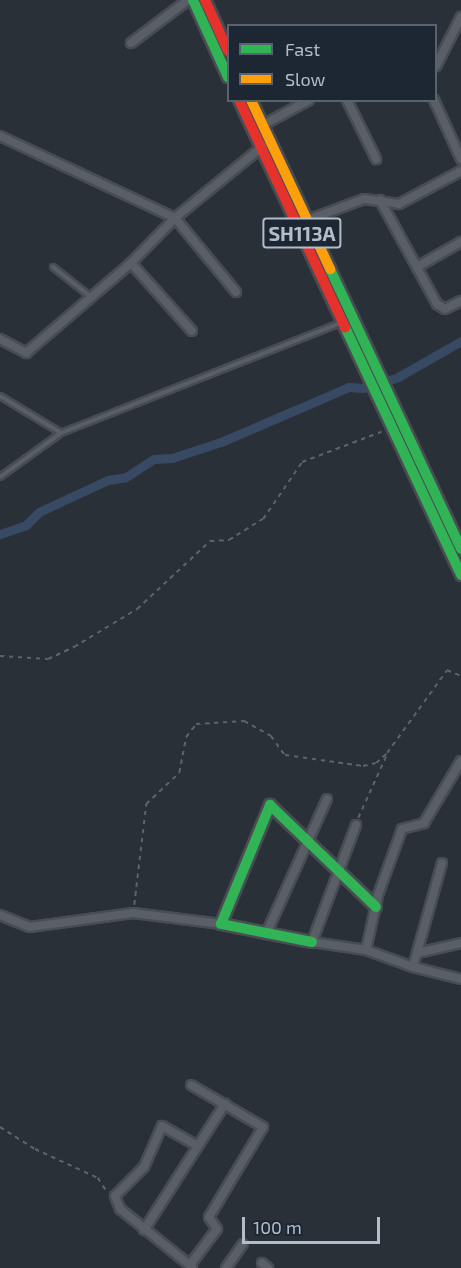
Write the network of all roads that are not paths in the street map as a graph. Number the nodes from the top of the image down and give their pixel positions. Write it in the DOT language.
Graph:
graph roads {
  1 [pos="188,0"];
  2 [pos="193,0"];
  3 [pos="205,0"];
  4 [pos="461,16"];
  5 [pos="131,43"];
  6 [pos="227,49"];
  7 [pos="437,62"];
  8 [pos="227,75"];
  9 [pos="240,102"];
  10 [pos="252,102"];
  11 [pos="305,102"];
  12 [pos="348,102"];
  13 [pos="435,102"];
  14 [pos="263,125"];
  15 [pos="0,136"];
  16 [pos="266,144"];
  17 [pos="376,159"];
  18 [pos="461,159"];
  19 [pos="461,171"];
  20 [pos="380,200"];
  21 [pos="175,218"];
  22 [pos="303,222"];
  23 [pos="461,242"];
  24 [pos="131,263"];
  25 [pos="53,267"];
  26 [pos="417,267"];
  27 [pos="236,292"];
  28 [pos="91,297"];
  29 [pos="461,301"];
  30 [pos="355,317"];
  31 [pos="342,322"];
  32 [pos="192,331"];
  33 [pos="0,339"];
  34 [pos="371,364"];
  35 [pos="0,396"];
  36 [pos="391,410"];
  37 [pos="61,433"];
  38 [pos="0,477"];
  39 [pos="461,549"];
  40 [pos="461,575"];
  41 [pos="461,761"];
  42 [pos="327,800"];
  43 [pos="356,825"];
  44 [pos="308,842"];
  45 [pos="442,863"];
  46 [pos="339,871"];
  47 [pos="375,906"];
  48 [pos="0,915"];
  49 [pos="221,924"];
  50 [pos="266,934"];
  51 [pos="312,942"];
  52 [pos="461,943"];
  53 [pos="366,950"];
  54 [pos="417,953"];
  55 [pos="412,967"];
  56 [pos="461,979"];
  57 [pos="191,1085"];
  58 [pos="225,1104"];
  59 [pos="198,1146"];
  60 [pos="144,1230"];
  61 [pos="243,1244"];
  62 [pos="192,1267"];
  63 [pos="226,1268"];
  1 -- 5 [label="street"];
  2 -- 8 [label="main road"];
  3 -- 6 [label="main road"];
  4 -- 7 [label="street"];
  9 -- 16 [label="main road, SH113A"];
  10 -- 14 [label="main road, SH113A"];
  11 -- 14 [label="street"];
  12 -- 17 [label="street"];
  13 -- 18 [label="street"];
  14 -- 16 [label="main road, SH113A"];
  15 -- 21 [label="street"];
  16 -- 21 [label="street"];
  16 -- 22 [label="main road, SH113A"];
  19 -- 20 [label="street"];
  20 -- 22 [label="street"];
  20 -- 26 [label="street"];
  21 -- 24 [label="street"];
  21 -- 27 [label="street"];
  22 -- 30 [label="main road, SH113A"];
  22 -- 31 [label="main road, SH113A"];
  23 -- 26 [label="street"];
  24 -- 28 [label="street"];
  24 -- 32 [label="street"];
  25 -- 28 [label="lane"];
  26 -- 29 [label="street"];
  28 -- 33 [label="street"];
  30 -- 31 [label="lane"];
  30 -- 34 [label="main road, SH113A"];
  31 -- 34 [label="main road, SH113A"];
  31 -- 37 [label="lane"];
  34 -- 36 [label="main road, SH113A"];
  35 -- 37 [label="lane"];
  36 -- 39 [label="main road, SH113A"];
  36 -- 40 [label="main road, SH113A"];
  37 -- 38 [label="lane"];
  41 -- 47 [label="street"];
  42 -- 44 [label="street"];
  43 -- 46 [label="street"];
  44 -- 46 [label="main road"];
  44 -- 49 [label="main road"];
  44 -- 50 [label="street"];
  45 -- 54 [label="street"];
  46 -- 47 [label="main road"];
  46 -- 51 [label="street"];
  47 -- 53 [label="street"];
  48 -- 49 [label="street"];
  49 -- 50 [label="main road"];
  50 -- 51 [label="main road"];
  51 -- 53 [label="street"];
  52 -- 54 [label="street"];
  53 -- 55 [label="street"];
  54 -- 55 [label="street"];
  55 -- 56 [label="street"];
  57 -- 58 [label="street"];
  58 -- 59 [label="street"];
  58 -- 62 [label="street"];
  59 -- 60 [label="street"];
  59 -- 60 [label="street"];
  60 -- 62 [label="street"];
  61 -- 63 [label="street"];
}
